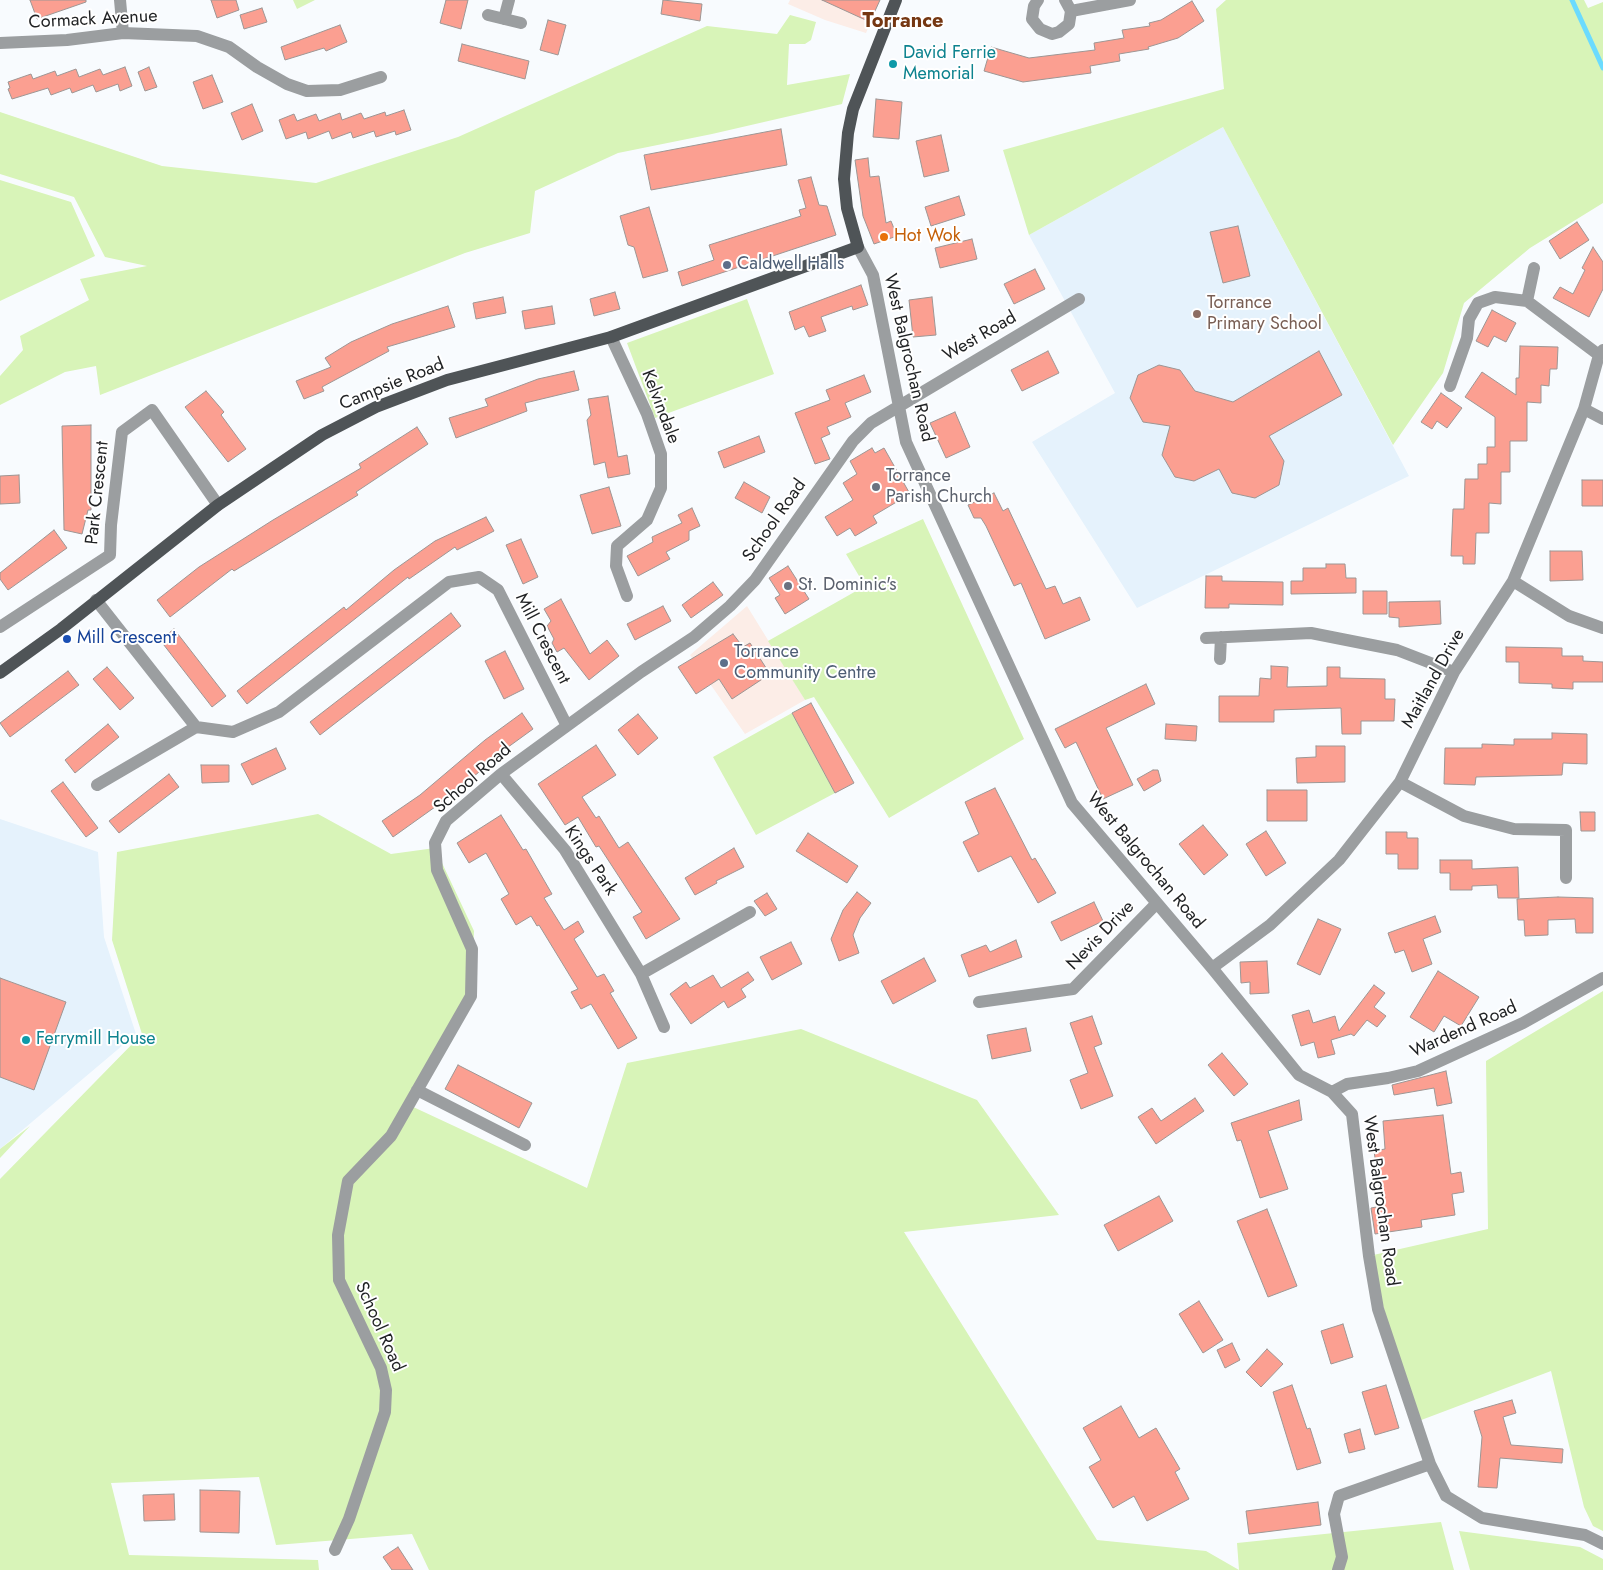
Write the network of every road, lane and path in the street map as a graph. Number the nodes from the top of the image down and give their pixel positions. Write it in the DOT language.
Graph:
graph roads {
  1 [pos="120,0"];
  2 [pos="510,0"];
  3 [pos="896,0"];
  4 [pos="1038,0"];
  5 [pos="1130,0"];
  6 [pos="1068,5"];
  7 [pos="488,15"];
  8 [pos="504,19"];
  9 [pos="521,24"];
  10 [pos="123,33"];
  11 [pos="0,43"];
  12 [pos="381,77"];
  13 [pos="858,247"];
  14 [pos="1534,268"];
  15 [pos="1079,299"];
  16 [pos="1527,301"];
  17 [pos="611,337"];
  18 [pos="1601,352"];
  19 [pos="1450,386"];
  20 [pos="899,404"];
  21 [pos="1584,409"];
  22 [pos="1603,419"];
  23 [pos="218,506"];
  24 [pos="1513,581"];
  25 [pos="627,596"];
  26 [pos="96,600"];
  27 [pos="0,627"];
  28 [pos="1603,628"];
  29 [pos="1220,637"];
  30 [pos="1206,638"];
  31 [pos="1220,659"];
  32 [pos="1454,672"];
  33 [pos="0,673"];
  34 [pos="567,726"];
  35 [pos="196,727"];
  36 [pos="501,774"];
  37 [pos="1400,782"];
  38 [pos="97,785"];
  39 [pos="1566,878"];
  40 [pos="1157,903"];
  41 [pos="750,912"];
  42 [pos="1212,968"];
  43 [pos="641,974"];
  44 [pos="1603,978"];
  45 [pos="979,1002"];
  46 [pos="664,1027"];
  47 [pos="417,1090"];
  48 [pos="1332,1092"];
  49 [pos="525,1145"];
  50 [pos="1430,1464"];
  51 [pos="1603,1544"];
  52 [pos="335,1550"];
  53 [pos="1338,1570"];
  1 -- 10 [label="street"];
  2 -- 8 [label="street"];
  3 -- 13 [label="main road"];
  4 -- 6 [label="street"];
  5 -- 6 [label="street"];
  7 -- 8 [label="street"];
  8 -- 9 [label="street"];
  10 -- 11 [label="street, Cormack Avenue"];
  10 -- 12 [label="street, Cormack Avenue"];
  13 -- 17 [label="main road, Campsie Road"];
  13 -- 20 [label="street, West Balgrochan Road"];
  14 -- 16 [label="street"];
  15 -- 20 [label="street, West Road"];
  16 -- 18 [label="street"];
  16 -- 19 [label="street"];
  17 -- 23 [label="main road, Campsie Road"];
  17 -- 25 [label="street, Kelvindale"];
  18 -- 21 [label="street, Maitland Drive"];
  20 -- 34 [label="street, School Road"];
  20 -- 40 [label="street, West Balgrochan Road"];
  21 -- 22 [label="street"];
  21 -- 24 [label="street, Maitland Drive"];
  23 -- 26 [label="main road, Campsie Road"];
  23 -- 27 [label="street, Park Crescent"];
  24 -- 28 [label="street"];
  24 -- 32 [label="street, Maitland Drive"];
  26 -- 33 [label="main road, Campsie Road"];
  26 -- 35 [label="street"];
  29 -- 30 [label="street"];
  29 -- 31 [label="street"];
  29 -- 32 [label="street"];
  32 -- 37 [label="street, Maitland Drive"];
  34 -- 35 [label="street, Mill Crescent"];
  34 -- 36 [label="street, School Road"];
  35 -- 38 [label="street"];
  36 -- 43 [label="street, Kings Park"];
  36 -- 47 [label="street, School Road"];
  37 -- 39 [label="street"];
  37 -- 42 [label="street, Maitland Drive"];
  40 -- 42 [label="street, West Balgrochan Road"];
  40 -- 45 [label="street, Nevis Drive"];
  41 -- 43 [label="street"];
  42 -- 48 [label="street, West Balgrochan Road"];
  43 -- 46 [label="street, Kings Park"];
  44 -- 48 [label="street, Wardend Road"];
  47 -- 49 [label="street"];
  47 -- 52 [label="street, School Road"];
  48 -- 50 [label="street, West Balgrochan Road"];
  50 -- 51 [label="street, West Balgrochan Road"];
  50 -- 53 [label="street"];
}
